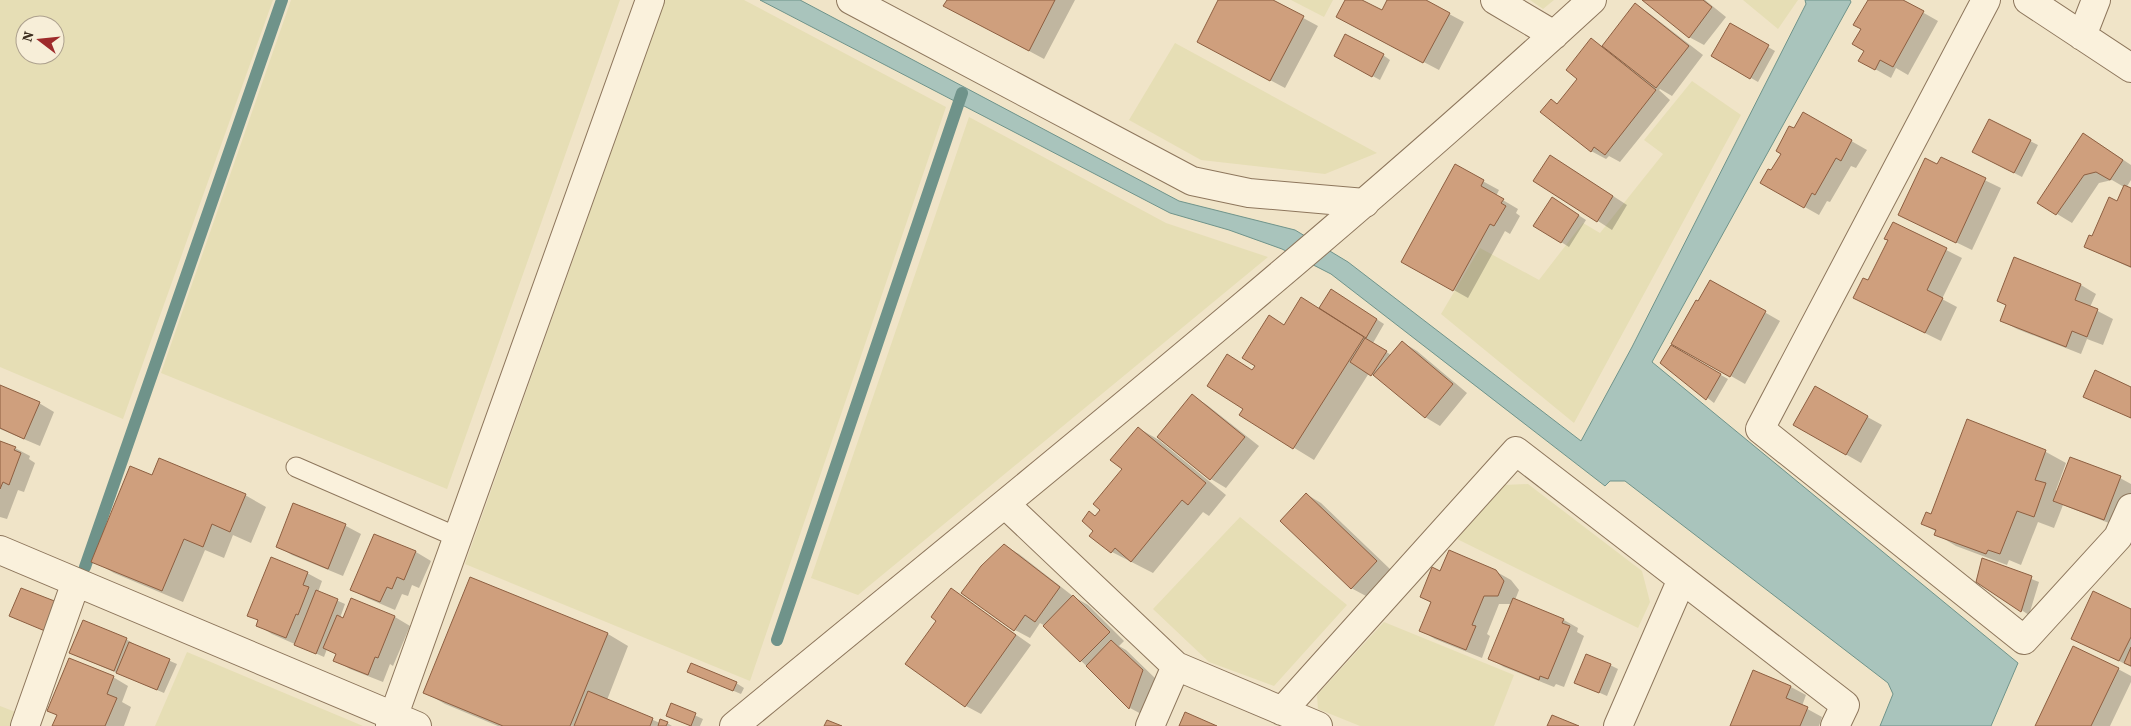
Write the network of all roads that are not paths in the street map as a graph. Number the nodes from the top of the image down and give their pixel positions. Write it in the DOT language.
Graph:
graph roads {
  1 [pos="650,0"];
  2 [pos="851,0"];
  3 [pos="1495,0"];
  4 [pos="1592,0"];
  5 [pos="1986,0"];
  6 [pos="2028,0"];
  7 [pos="2096,0"];
  8 [pos="1554,35"];
  9 [pos="2082,36"];
  10 [pos="2131,68"];
  11 [pos="1365,203"];
  12 [pos="296,467"];
  13 [pos="1005,504"];
  14 [pos="2131,508"];
  15 [pos="457,537"];
  16 [pos="0,550"];
  17 [pos="1682,579"];
  18 [pos="76,582"];
  19 [pos="1176,666"];
  20 [pos="1282,711"];
  21 [pos="400,723"];
  22 [pos="25,726"];
  23 [pos="734,726"];
  24 [pos="1150,726"];
  25 [pos="1318,726"];
  26 [pos="1618,726"];
  27 [pos="1835,726"];
  1 -- 15 [label="street"];
  2 -- 11 [label="street"];
  3 -- 8 [label="street"];
  4 -- 8 [label="street"];
  5 -- 14 [label="street"];
  6 -- 9 [label="street"];
  7 -- 9 [label="street"];
  8 -- 11 [label="street"];
  9 -- 10 [label="street"];
  11 -- 13 [label="street"];
  12 -- 15 [label="lane"];
  13 -- 19 [label="street"];
  13 -- 23 [label="street"];
  15 -- 21 [label="street"];
  16 -- 18 [label="street"];
  17 -- 20 [label="street"];
  17 -- 26 [label="street"];
  17 -- 27 [label="street"];
  18 -- 21 [label="street"];
  18 -- 22 [label="street"];
  19 -- 20 [label="street"];
  19 -- 24 [label="street"];
  20 -- 25 [label="street"];
}
